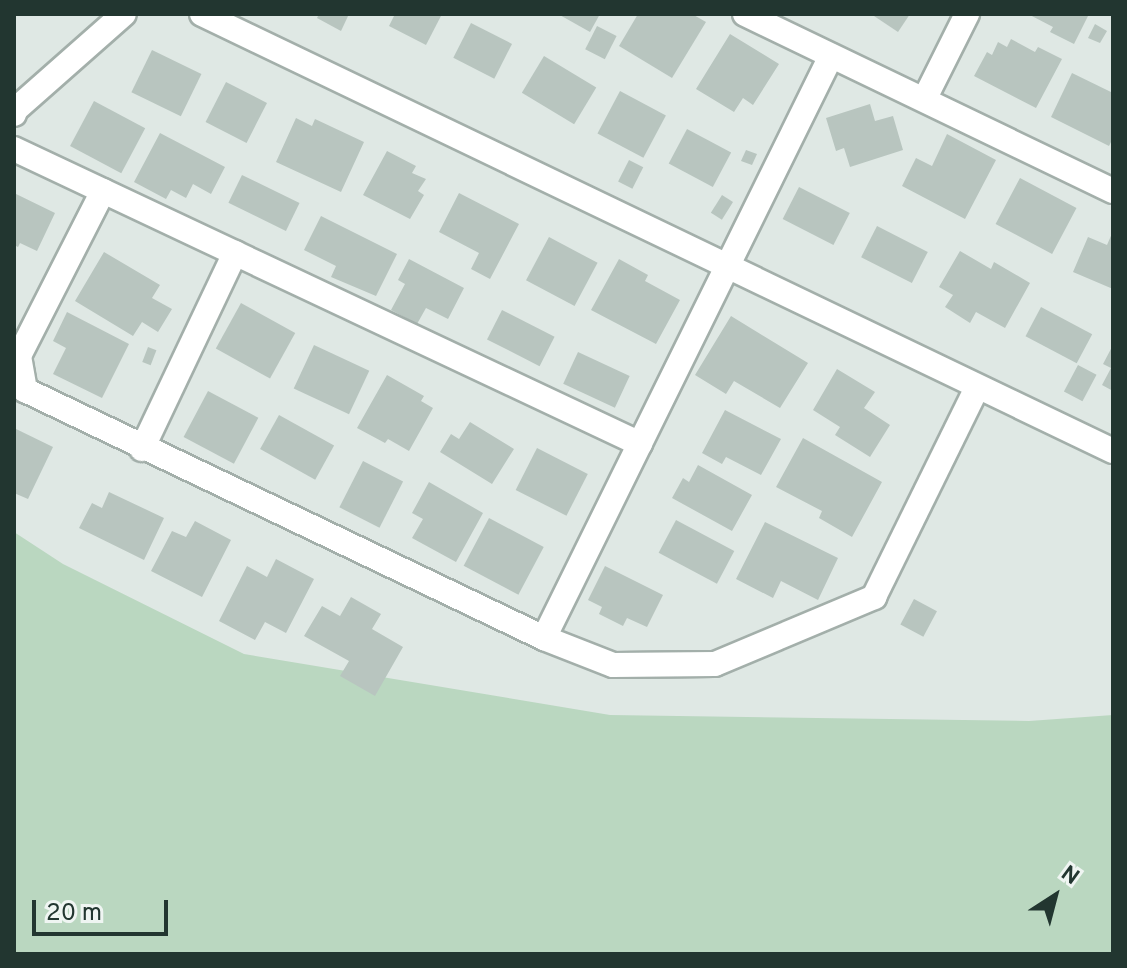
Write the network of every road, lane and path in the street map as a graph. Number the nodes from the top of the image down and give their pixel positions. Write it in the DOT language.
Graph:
graph roads {
  1 [pos="124,14"];
  2 [pos="202,14"];
  3 [pos="745,14"];
  4 [pos="967,14"];
  5 [pos="831,56"];
  6 [pos="925,98"];
  7 [pos="14,114"];
  8 [pos="14,149"];
  9 [pos="103,191"];
  10 [pos="1113,191"];
  11 [pos="235,253"];
  12 [pos="727,267"];
  13 [pos="977,388"];
  14 [pos="640,444"];
  15 [pos="142,449"];
  16 [pos="1113,451"];
  17 [pos="544,638"];
  1 -- 7 [label="street"];
  2 -- 12 [label="street"];
  3 -- 5 [label="street"];
  4 -- 6 [label="street"];
  5 -- 6 [label="street"];
  5 -- 12 [label="street"];
  6 -- 10 [label="street"];
  8 -- 9 [label="street"];
  9 -- 11 [label="street"];
  9 -- 15 [label="street"];
  11 -- 14 [label="street"];
  11 -- 15 [label="street"];
  12 -- 13 [label="street"];
  12 -- 14 [label="street"];
  13 -- 16 [label="street"];
  13 -- 17 [label="street"];
  14 -- 17 [label="street"];
  15 -- 17 [label="street"];
}
